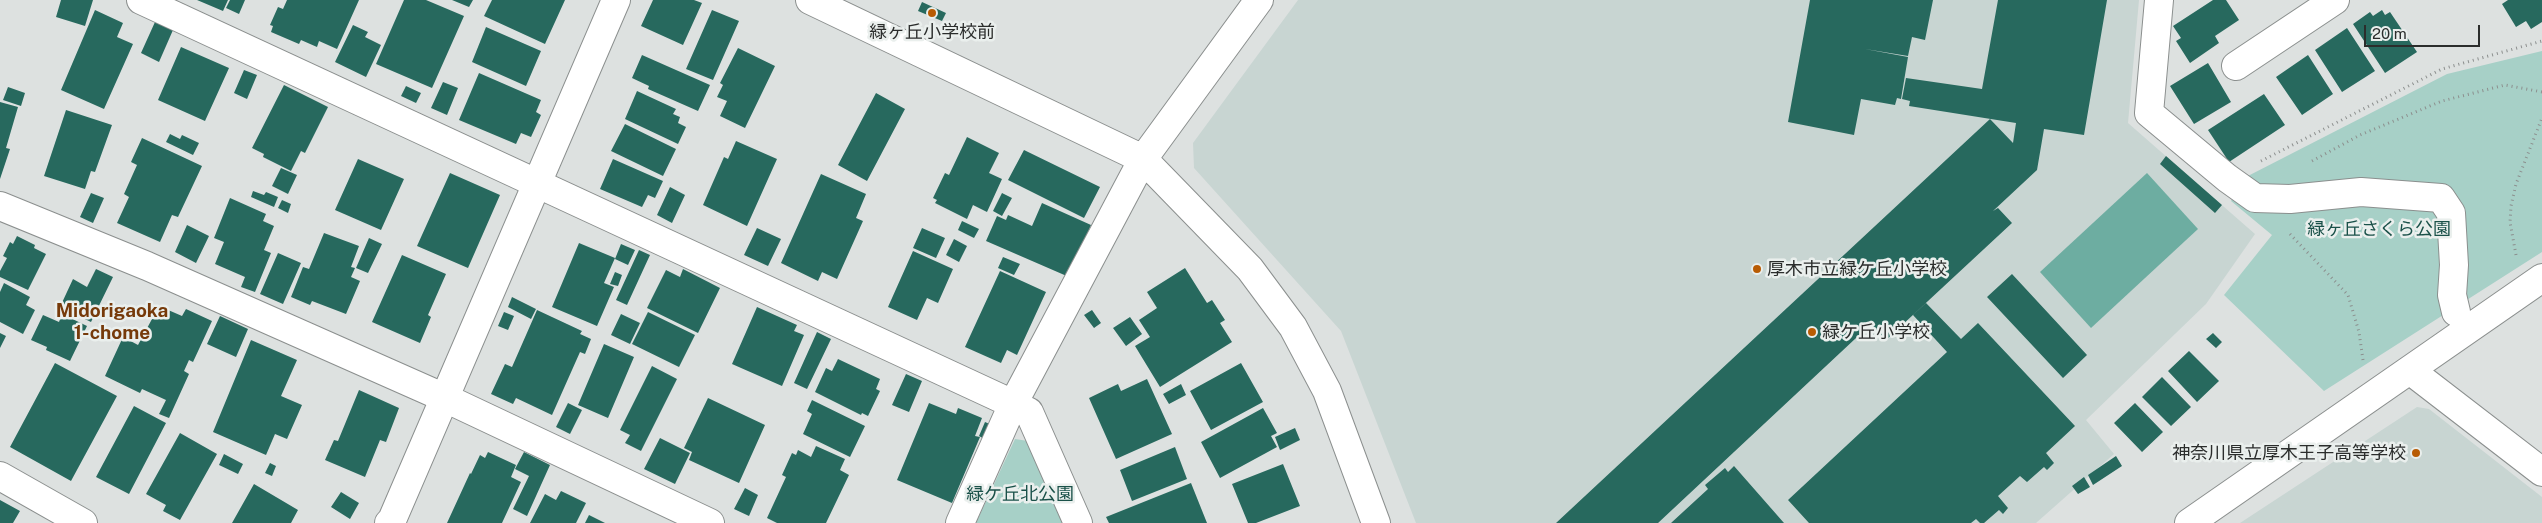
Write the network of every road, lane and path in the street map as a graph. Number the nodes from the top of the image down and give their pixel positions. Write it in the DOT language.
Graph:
graph roads {
  1 [pos="141,0"];
  2 [pos="616,0"];
  3 [pos="810,0"];
  4 [pos="1259,0"];
  5 [pos="2159,0"];
  6 [pos="2335,0"];
  7 [pos="2542,41"];
  8 [pos="2236,66"];
  9 [pos="2542,92"];
  10 [pos="2542,118"];
  11 [pos="1143,159"];
  12 [pos="2310,162"];
  13 [pos="2227,178"];
  14 [pos="537,182"];
  15 [pos="2255,198"];
  16 [pos="0,206"];
  17 [pos="2516,257"];
  18 [pos="2542,278"];
  19 [pos="2456,312"];
  20 [pos="2364,370"];
  21 [pos="2411,371"];
  22 [pos="445,398"];
  23 [pos="1013,404"];
  24 [pos="2542,472"];
  25 [pos="0,476"];
  26 [pos="393,522"];
  27 [pos="83,523"];
  28 [pos="710,523"];
  29 [pos="960,523"];
  30 [pos="1078,523"];
  31 [pos="1376,523"];
  32 [pos="2190,523"];
  1 -- 14 [label="street"];
  2 -- 14 [label="street"];
  3 -- 11 [label="street"];
  4 -- 11 [label="street"];
  5 -- 13 [label="street"];
  6 -- 8 [label="street"];
  7 -- 13 [label="path"];
  9 -- 12 [label="path"];
  10 -- 17 [label="path"];
  11 -- 23 [label="street"];
  11 -- 31 [label="street"];
  13 -- 15 [label="street"];
  14 -- 22 [label="street"];
  14 -- 23 [label="street"];
  15 -- 19 [label="street"];
  15 -- 20 [label="path"];
  16 -- 22 [label="street"];
  18 -- 21 [label="street"];
  21 -- 24 [label="street"];
  21 -- 32 [label="street"];
  22 -- 26 [label="street"];
  22 -- 28 [label="street"];
  23 -- 29 [label="street"];
  23 -- 30 [label="street"];
  25 -- 27 [label="street"];
}
